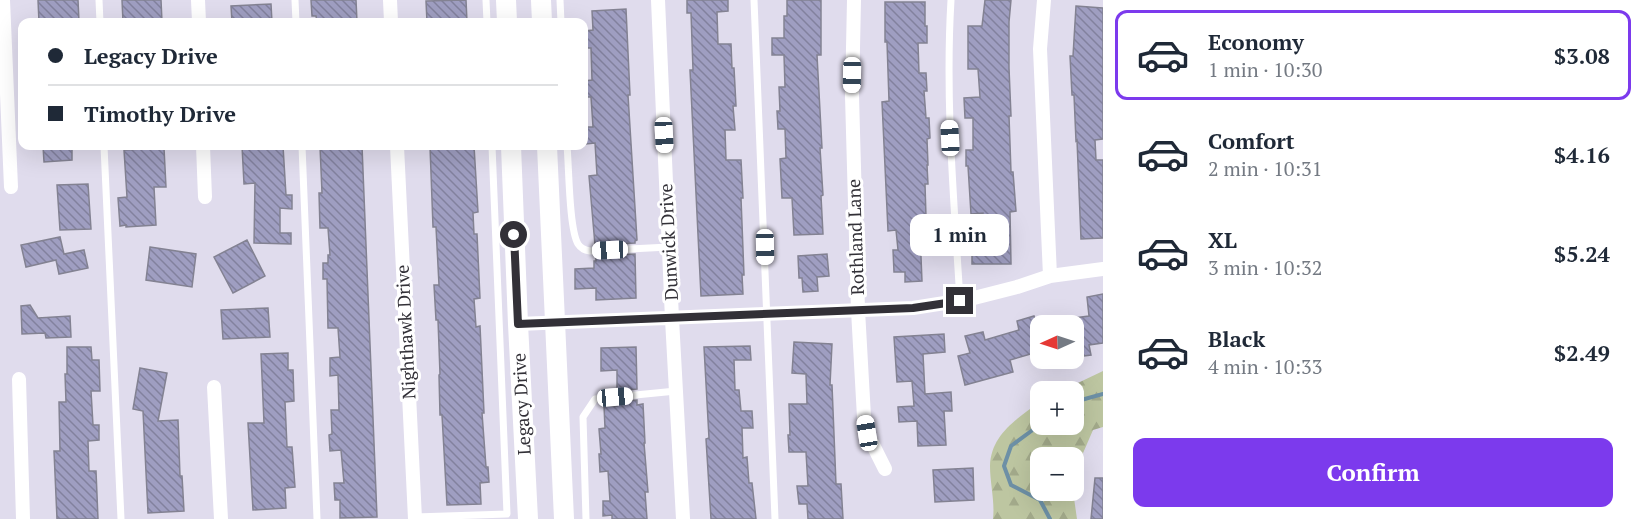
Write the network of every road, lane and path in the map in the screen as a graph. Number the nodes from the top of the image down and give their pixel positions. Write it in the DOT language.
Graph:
graph roads {
  1 [pos="3,0"];
  2 [pos="99,0"];
  3 [pos="198,0"];
  4 [pos="295,0"];
  5 [pos="390,0"];
  6 [pos="486,0"];
  7 [pos="506,0"];
  8 [pos="541,0"];
  9 [pos="560,0"];
  10 [pos="658,0"];
  11 [pos="754,0"];
  12 [pos="854,0"];
  13 [pos="951,0"];
  14 [pos="1044,0"];
  15 [pos="100,18"];
  16 [pos="199,18"];
  17 [pos="296,18"];
  18 [pos="391,18"];
  19 [pos="487,18"];
  20 [pos="507,18"];
  21 [pos="542,18"];
  22 [pos="561,18"];
  23 [pos="104,150"];
  24 [pos="203,150"];
  25 [pos="302,150"];
  26 [pos="397,150"];
  27 [pos="492,150"];
  28 [pos="511,150"];
  29 [pos="547,150"];
  30 [pos="567,150"];
  31 [pos="11,187"];
  32 [pos="205,196"];
  33 [pos="669,247"];
  34 [pos="1103,268"];
  35 [pos="1050,276"];
  36 [pos="960,301"];
  37 [pos="858,310"];
  38 [pos="766,315"];
  39 [pos="672,318"];
  40 [pos="554,323"];
  41 [pos="518,324"];
  42 [pos="19,379"];
  43 [pos="214,387"];
  44 [pos="676,391"];
  45 [pos="885,469"];
  46 [pos="415,518"];
  47 [pos="23,519"];
  48 [pos="121,519"];
  49 [pos="221,519"];
  50 [pos="317,519"];
  51 [pos="528,519"];
  52 [pos="564,519"];
  53 [pos="586,519"];
  54 [pos="683,519"];
  55 [pos="776,519"];
  1 -- 31 [label="street"];
  2 -- 15 [label="lane"];
  3 -- 16 [label="street"];
  4 -- 17 [label="lane"];
  5 -- 18 [label="street"];
  6 -- 19 [label="lane"];
  7 -- 20 [label="main road"];
  8 -- 21 [label="main road"];
  9 -- 22 [label="lane"];
  10 -- 33 [label="street, Dunwick Drive"];
  11 -- 38 [label="lane"];
  12 -- 37 [label="street, Rothland Lane"];
  13 -- 36 [label="lane"];
  14 -- 35 [label="street"];
  23 -- 48 [label="lane"];
  24 -- 32 [label="street"];
  25 -- 50 [label="lane"];
  26 -- 46 [label="street, Nighthawk Drive"];
  27 -- 46 [label="lane"];
  28 -- 41 [label="main road, Legacy Drive"];
  29 -- 40 [label="main road, Legacy Drive"];
  30 -- 33 [label="lane"];
  33 -- 39 [label="street, Dunwick Drive"];
  34 -- 35 [label="street"];
  35 -- 36 [label="street"];
  36 -- 37 [label="street"];
  37 -- 38 [label="street"];
  37 -- 45 [label="street, Rothland Lane"];
  38 -- 39 [label="street"];
  38 -- 55 [label="lane"];
  39 -- 40 [label="street"];
  39 -- 44 [label="street, Dunwick Drive"];
  40 -- 41 [label="street"];
  40 -- 52 [label="main road, Legacy Drive"];
  41 -- 51 [label="main road, Legacy Drive"];
  42 -- 47 [label="street"];
  43 -- 49 [label="street"];
  44 -- 53 [label="lane"];
  44 -- 54 [label="street, Dunwick Drive"];
}
